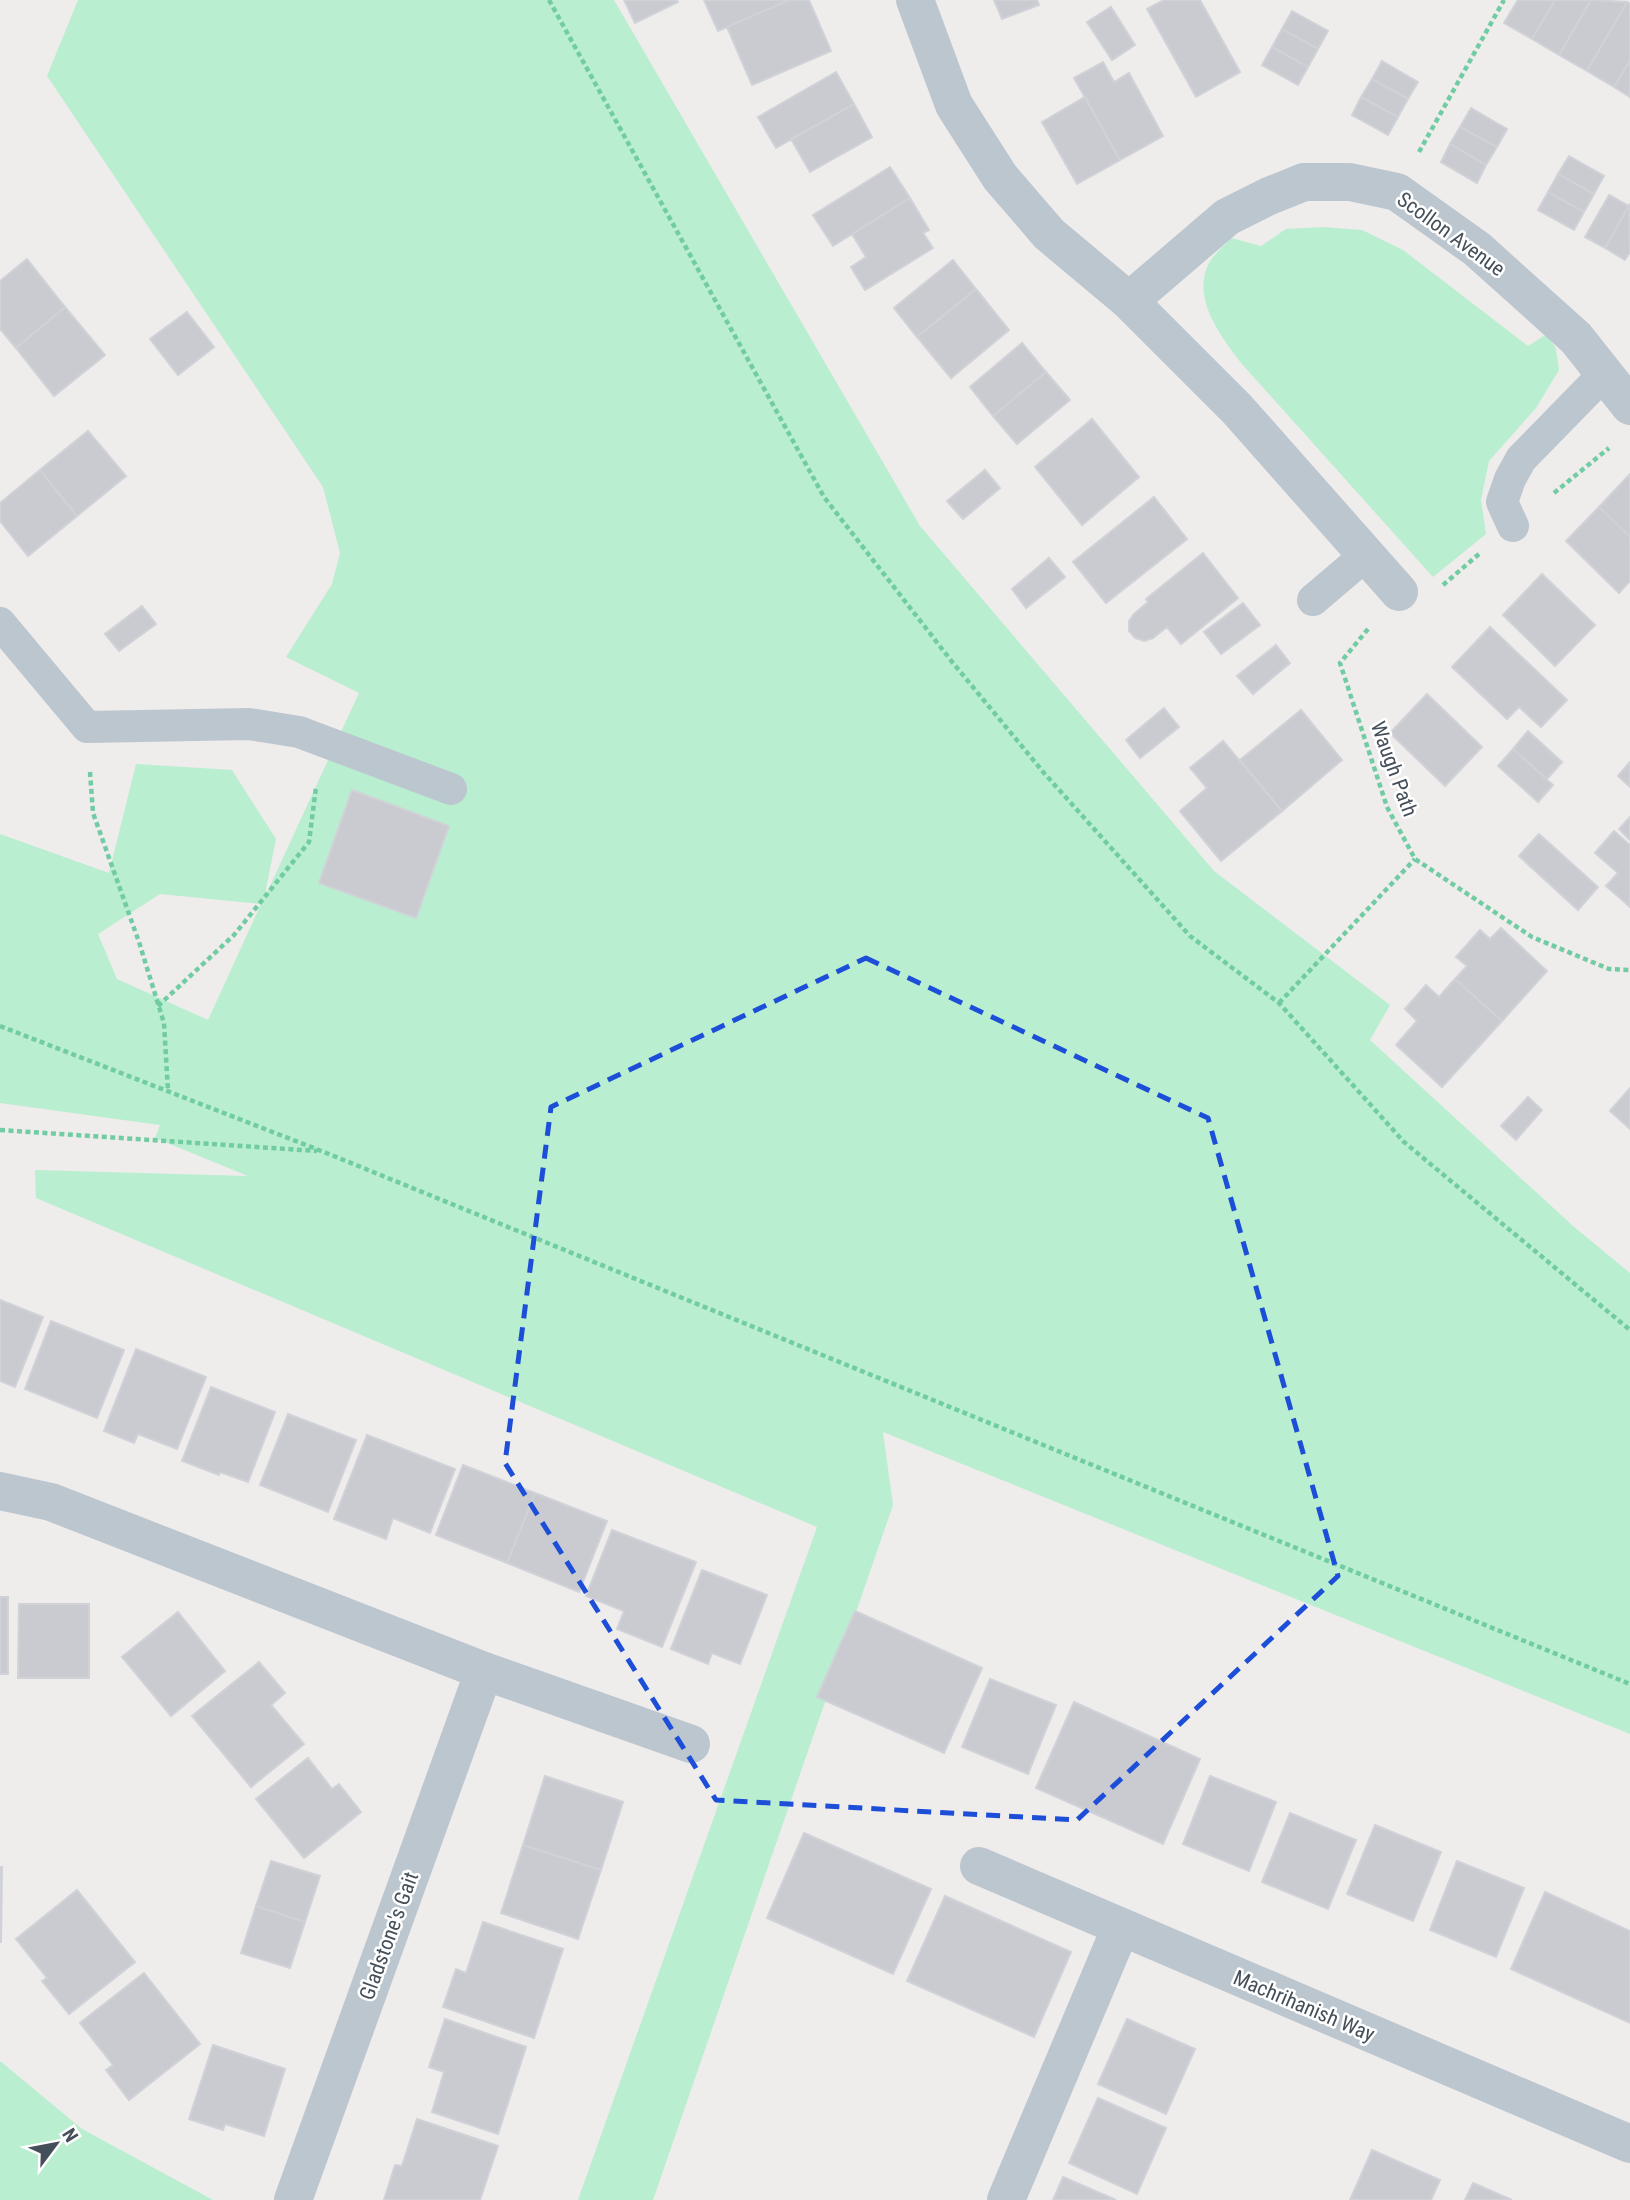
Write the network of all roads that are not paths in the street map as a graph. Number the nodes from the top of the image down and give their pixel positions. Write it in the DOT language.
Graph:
graph roads {
  1 [pos="915,0"];
  2 [pos="1129,301"];
  3 [pos="1605,373"];
  4 [pos="1630,406"];
  5 [pos="1513,526"];
  6 [pos="1367,554"];
  7 [pos="1399,592"];
  8 [pos="1313,600"];
  9 [pos="0,623"];
  10 [pos="451,789"];
  11 [pos="0,1491"];
  12 [pos="485,1671"];
  13 [pos="691,1744"];
  14 [pos="979,1866"];
  15 [pos="1121,1927"];
  16 [pos="1630,2144"];
  17 [pos="293,2200"];
  18 [pos="1006,2200"];
  1 -- 2 [label="street"];
  2 -- 3 [label="street, Scollon Avenue"];
  2 -- 6 [label="street"];
  3 -- 4 [label="street, Scollon Avenue"];
  3 -- 5 [label="lane"];
  6 -- 7 [label="street"];
  6 -- 8 [label="lane"];
  9 -- 10 [label="lane"];
  11 -- 12 [label="street"];
  12 -- 13 [label="street"];
  12 -- 17 [label="street, Gladstone's Gait"];
  14 -- 15 [label="street, Machrihanish Way"];
  15 -- 16 [label="street, Machrihanish Way"];
  15 -- 18 [label="street"];
}
